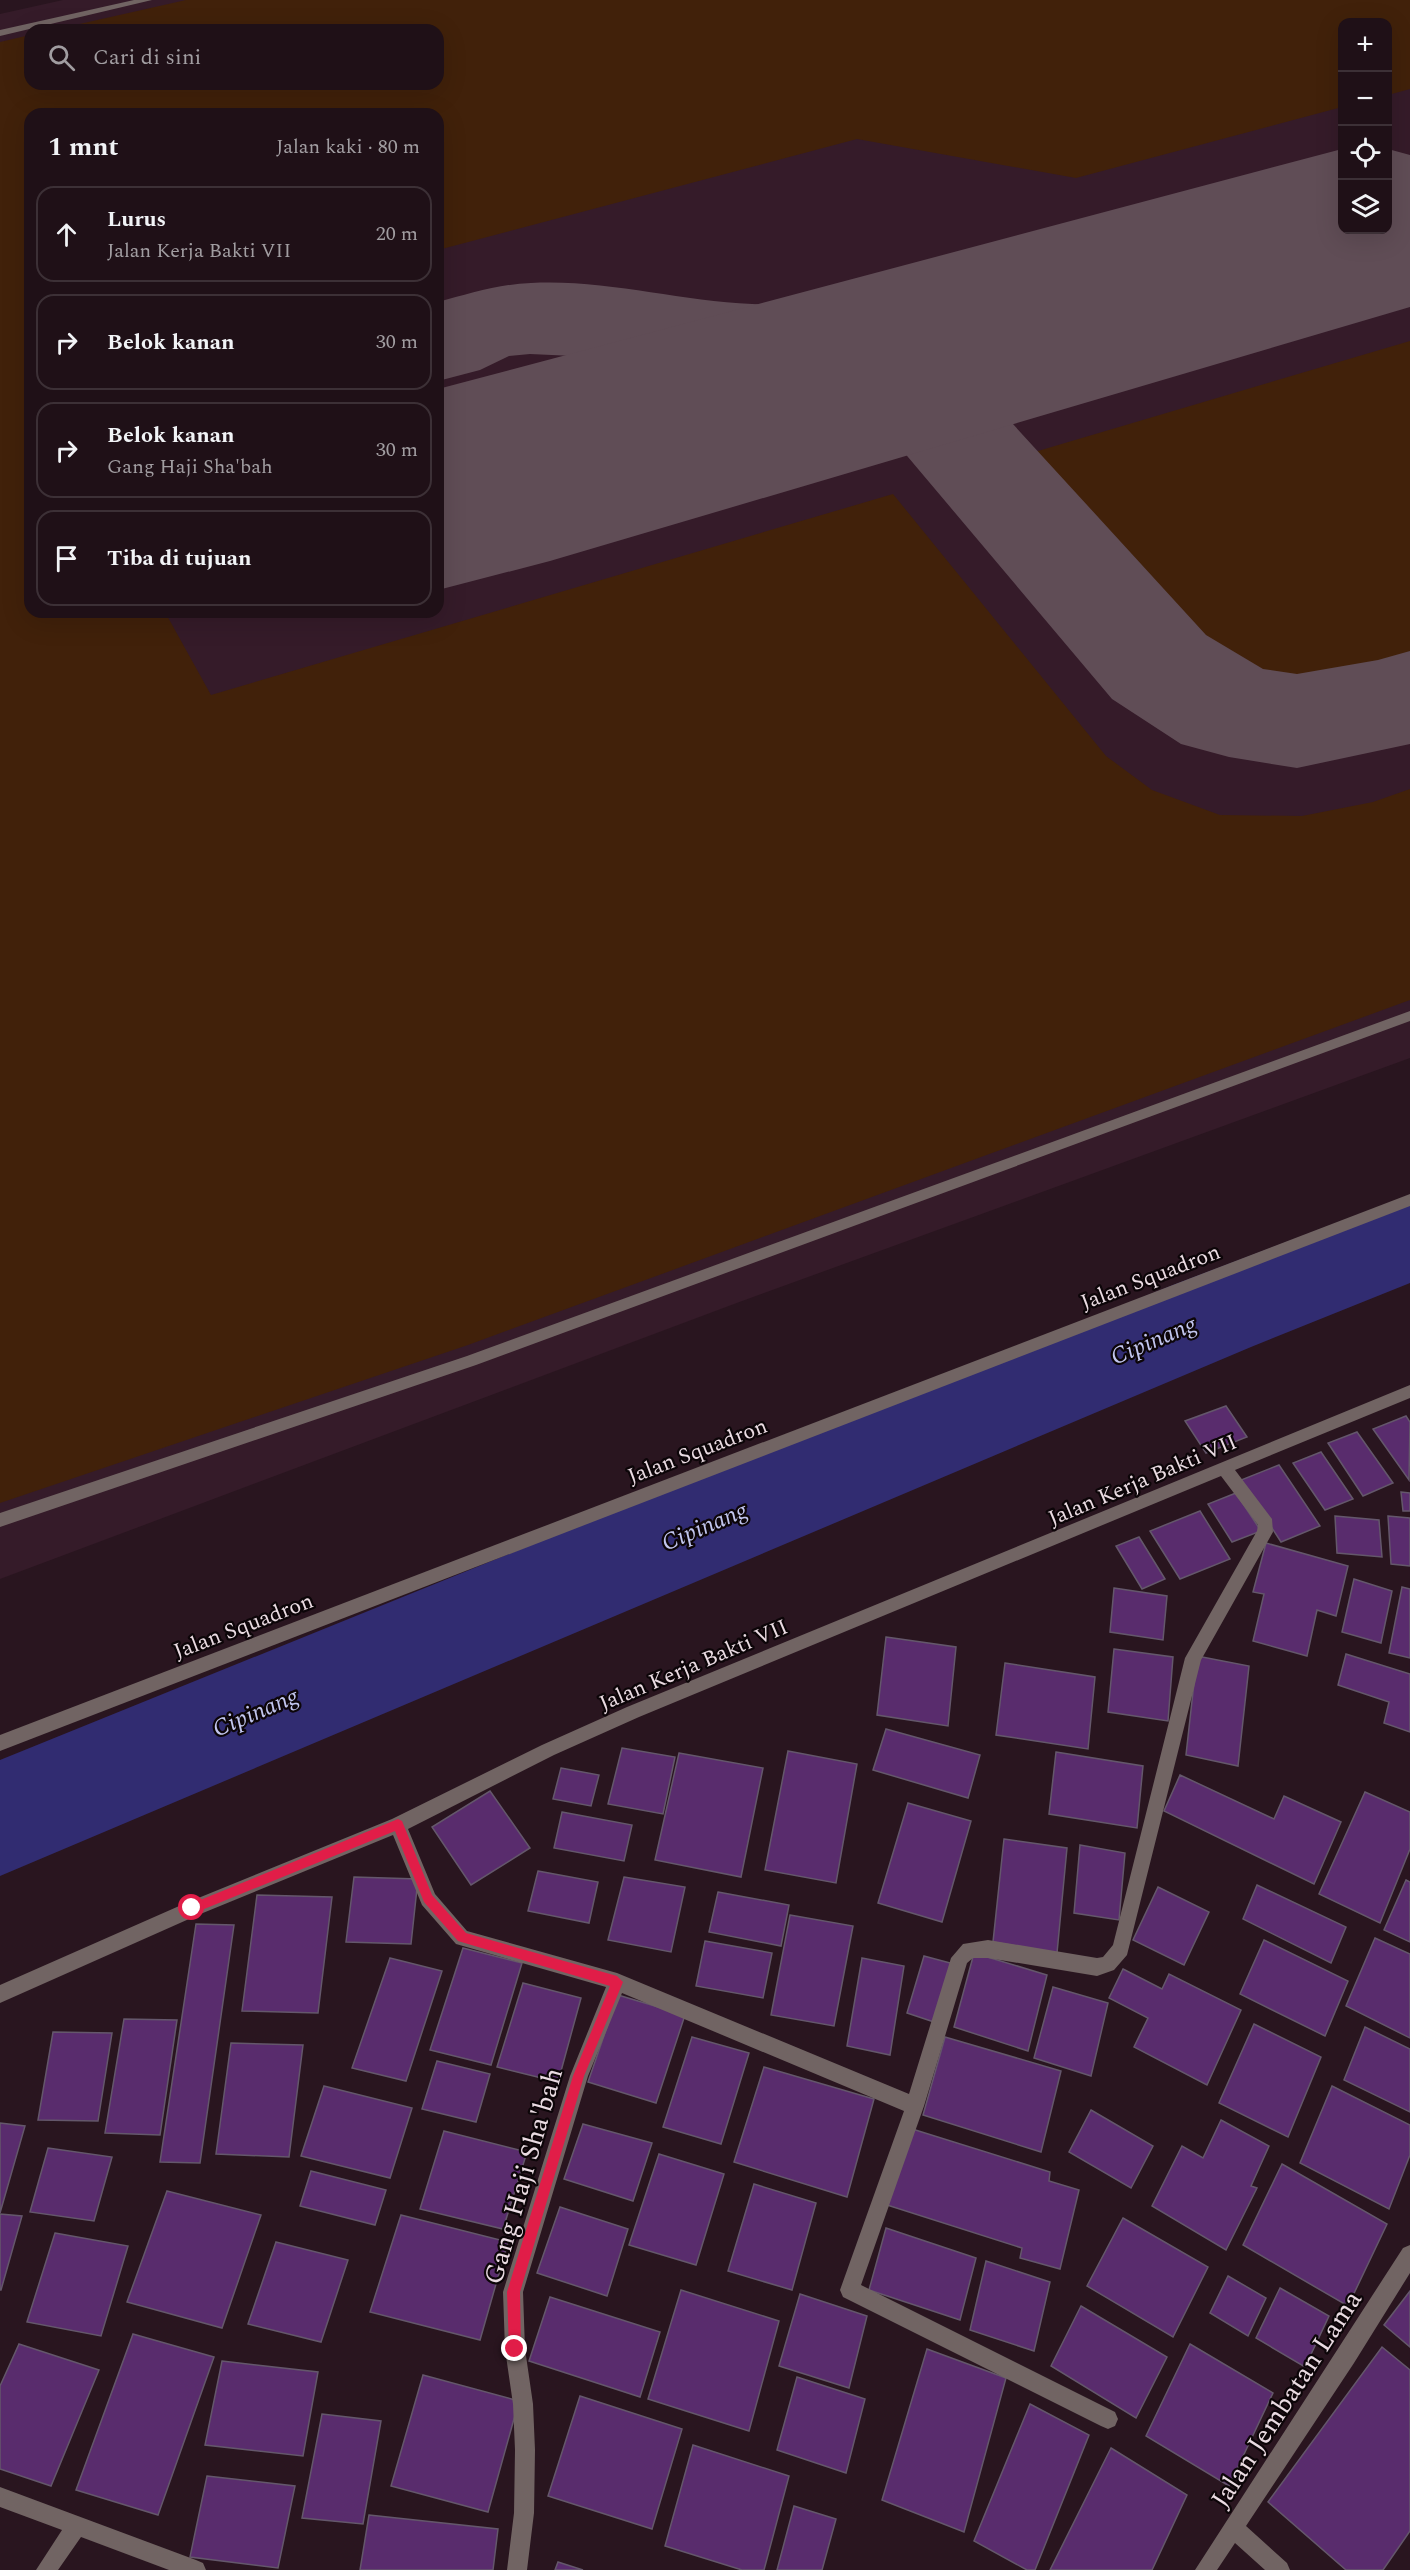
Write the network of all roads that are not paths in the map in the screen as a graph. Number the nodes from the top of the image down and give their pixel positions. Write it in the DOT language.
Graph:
graph roads {
  1 [pos="147,0"];
  2 [pos="40,24"];
  3 [pos="24,28"];
  4 [pos="0,33"];
  5 [pos="1410,1016"];
  6 [pos="1410,1200"];
  7 [pos="1410,1391"];
  8 [pos="1225,1469"];
  9 [pos="0,1520"];
  10 [pos="0,1743"];
  11 [pos="398,1825"];
  12 [pos="617,1982"];
  13 [pos="0,1994"];
  14 [pos="915,2106"];
  15 [pos="1410,2255"];
  16 [pos="1108,2419"];
  17 [pos="0,2497"];
  18 [pos="76,2525"];
  19 [pos="1234,2529"];
  20 [pos="46,2570"];
  21 [pos="196,2570"];
  22 [pos="517,2570"];
  23 [pos="1205,2570"];
  24 [pos="1280,2570"];
  1 -- 2 [label="street"];
  3 -- 4 [label="street"];
  5 -- 9 [label="street"];
  6 -- 10 [label="street, Jalan Squadron"];
  7 -- 8 [label="street, Jalan Kerja Bakti VII"];
  8 -- 11 [label="street, Jalan Kerja Bakti VII"];
  8 -- 14 [label="street"];
  11 -- 12 [label="street"];
  11 -- 13 [label="street, Jalan Kerja Bakti VII"];
  12 -- 14 [label="street"];
  12 -- 22 [label="street, Gang Haji Sha'bah"];
  14 -- 16 [label="street"];
  15 -- 19 [label="street, Jalan Jembatan Lama"];
  17 -- 18 [label="street"];
  18 -- 20 [label="street"];
  18 -- 21 [label="street"];
  19 -- 23 [label="street, Jalan Jembatan Lama"];
  19 -- 24 [label="street"];
}
